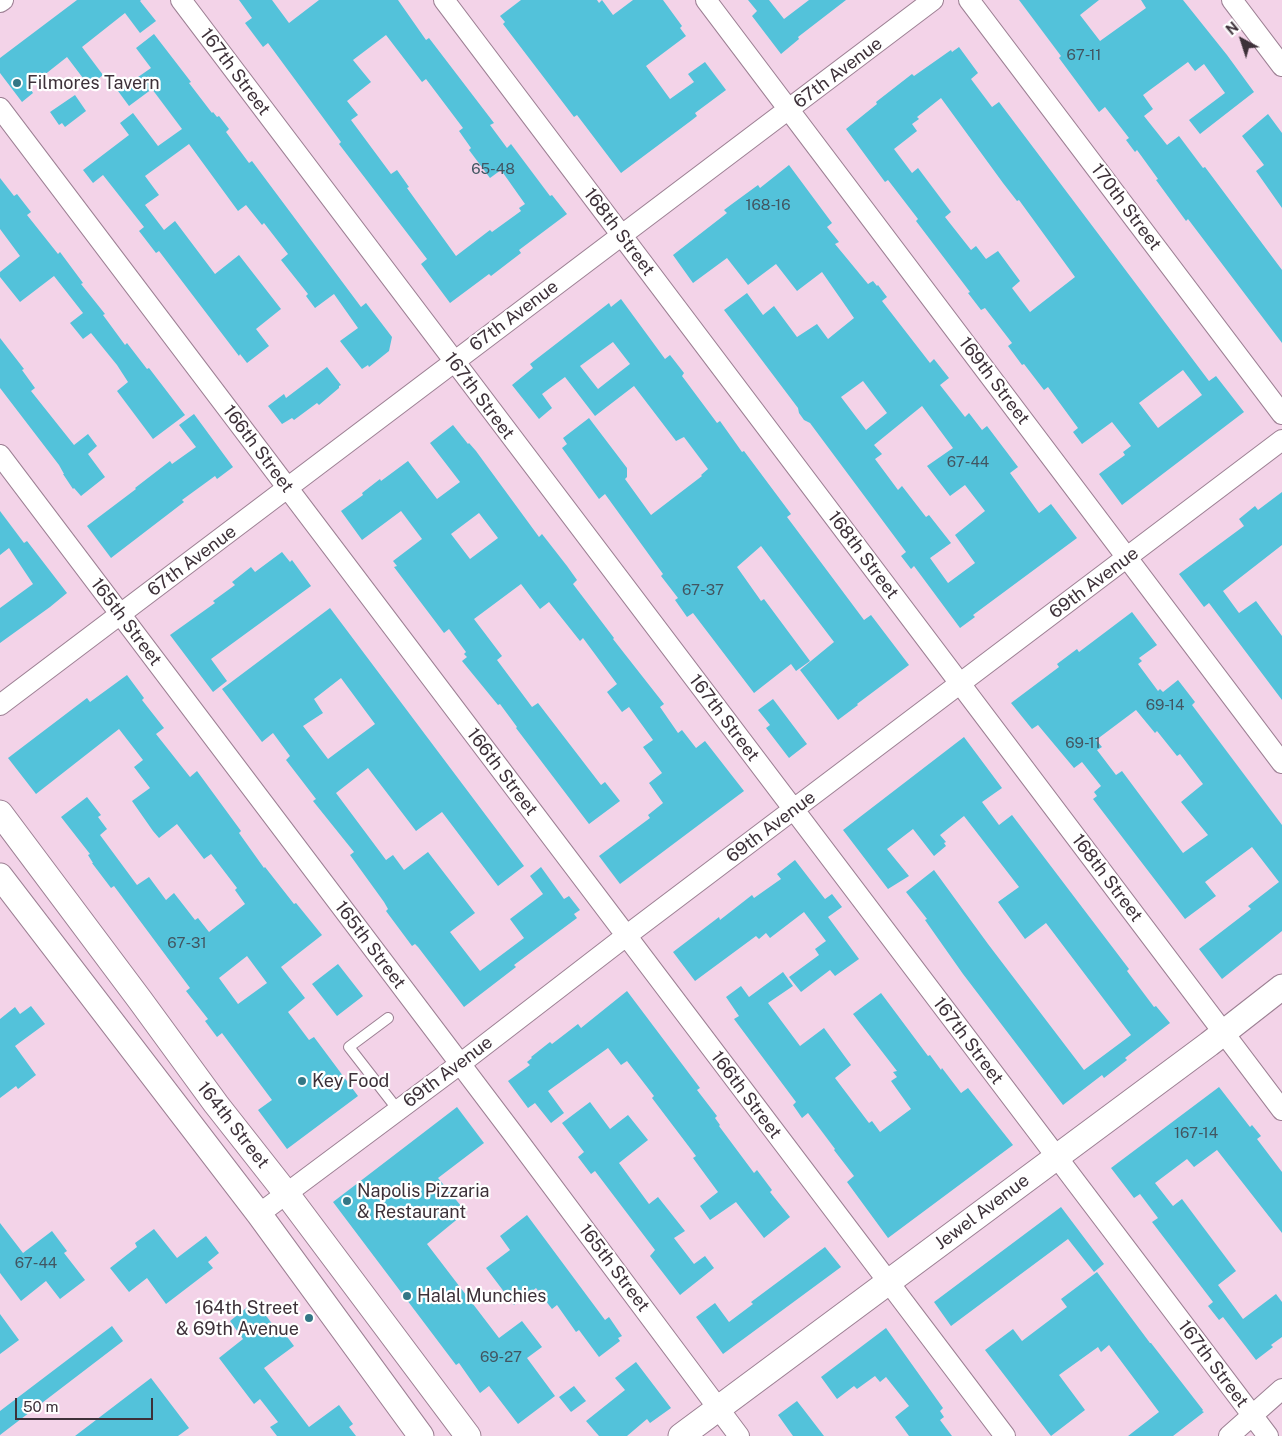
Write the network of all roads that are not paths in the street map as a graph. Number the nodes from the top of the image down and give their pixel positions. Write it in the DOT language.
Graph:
graph roads {
  1 [pos="181,0"];
  2 [pos="444,0"];
  3 [pos="706,0"];
  4 [pos="933,0"];
  5 [pos="969,0"];
  6 [pos="1232,0"];
  7 [pos="1282,66"];
  8 [pos="0,108"];
  9 [pos="789,110"];
  10 [pos="622,235"];
  11 [pos="454,362"];
  12 [pos="1282,414"];
  13 [pos="1282,440"];
  14 [pos="0,455"];
  15 [pos="288,489"];
  16 [pos="1127,558"];
  17 [pos="121,615"];
  18 [pos="960,683"];
  19 [pos="0,705"];
  20 [pos="1282,762"];
  21 [pos="794,810"];
  22 [pos="0,813"];
  23 [pos="0,876"];
  24 [pos="626,936"];
  25 [pos="1282,987"];
  26 [pos="388,1018"];
  27 [pos="1223,1033"];
  28 [pos="460,1064"];
  29 [pos="398,1110"];
  30 [pos="1282,1110"];
  31 [pos="1056,1157"];
  32 [pos="286,1193"];
  33 [pos="259,1214"];
  34 [pos="888,1282"];
  35 [pos="1282,1389"];
  36 [pos="717,1408"];
  37 [pos="1252,1416"];
  38 [pos="421,1436"];
  39 [pos="468,1436"];
  40 [pos="681,1436"];
  41 [pos="739,1436"];
  42 [pos="1005,1436"];
  43 [pos="1229,1436"];
  44 [pos="1268,1436"];
  1 -- 11 [label="street, 167th Street"];
  2 -- 10 [label="street, 168th Street"];
  3 -- 9 [label="street, 169th Street"];
  4 -- 9 [label="street, 67th Avenue"];
  5 -- 12 [label="street, 170th Street"];
  6 -- 7 [label="street"];
  8 -- 15 [label="street, 166th Street"];
  9 -- 10 [label="street, 67th Avenue"];
  9 -- 16 [label="street, 169th Street"];
  10 -- 11 [label="street, 67th Avenue"];
  10 -- 18 [label="street, 168th Street"];
  11 -- 15 [label="street, 67th Avenue"];
  11 -- 21 [label="street, 167th Street"];
  13 -- 16 [label="street, 69th Avenue"];
  14 -- 17 [label="street, 165th Street"];
  15 -- 17 [label="street, 67th Avenue"];
  15 -- 24 [label="street, 166th Street"];
  16 -- 18 [label="street, 69th Avenue"];
  16 -- 20 [label="street, 169th Street"];
  17 -- 19 [label="street, 67th Avenue"];
  17 -- 28 [label="street, 165th Street"];
  18 -- 21 [label="street, 69th Avenue"];
  18 -- 27 [label="street, 168th Street"];
  21 -- 24 [label="street, 69th Avenue"];
  21 -- 31 [label="street, 167th Street"];
  22 -- 32 [label="street, 164th Street"];
  23 -- 33 [label="street, 164th Street"];
  24 -- 28 [label="street, 69th Avenue"];
  24 -- 34 [label="street, 166th Street"];
  25 -- 27 [label="street, Jewel Avenue"];
  26 -- 29 [label="lane"];
  27 -- 30 [label="street, 168th Street"];
  27 -- 31 [label="street, Jewel Avenue"];
  28 -- 29 [label="street, 69th Avenue"];
  28 -- 36 [label="street, 165th Street"];
  29 -- 32 [label="street, 69th Avenue"];
  31 -- 34 [label="street, Jewel Avenue"];
  31 -- 37 [label="street, 167th Street"];
  32 -- 33 [label="street, 69th Avenue"];
  32 -- 39 [label="street, 164th Street"];
  33 -- 38 [label="street, 164th Street"];
  34 -- 36 [label="street, Jewel Avenue"];
  34 -- 42 [label="street, 166th Street"];
  35 -- 37 [label="street"];
  36 -- 40 [label="street, Jewel Avenue"];
  36 -- 41 [label="street, 165th Street"];
  37 -- 43 [label="street"];
  37 -- 44 [label="street, 167th Street"];
}
